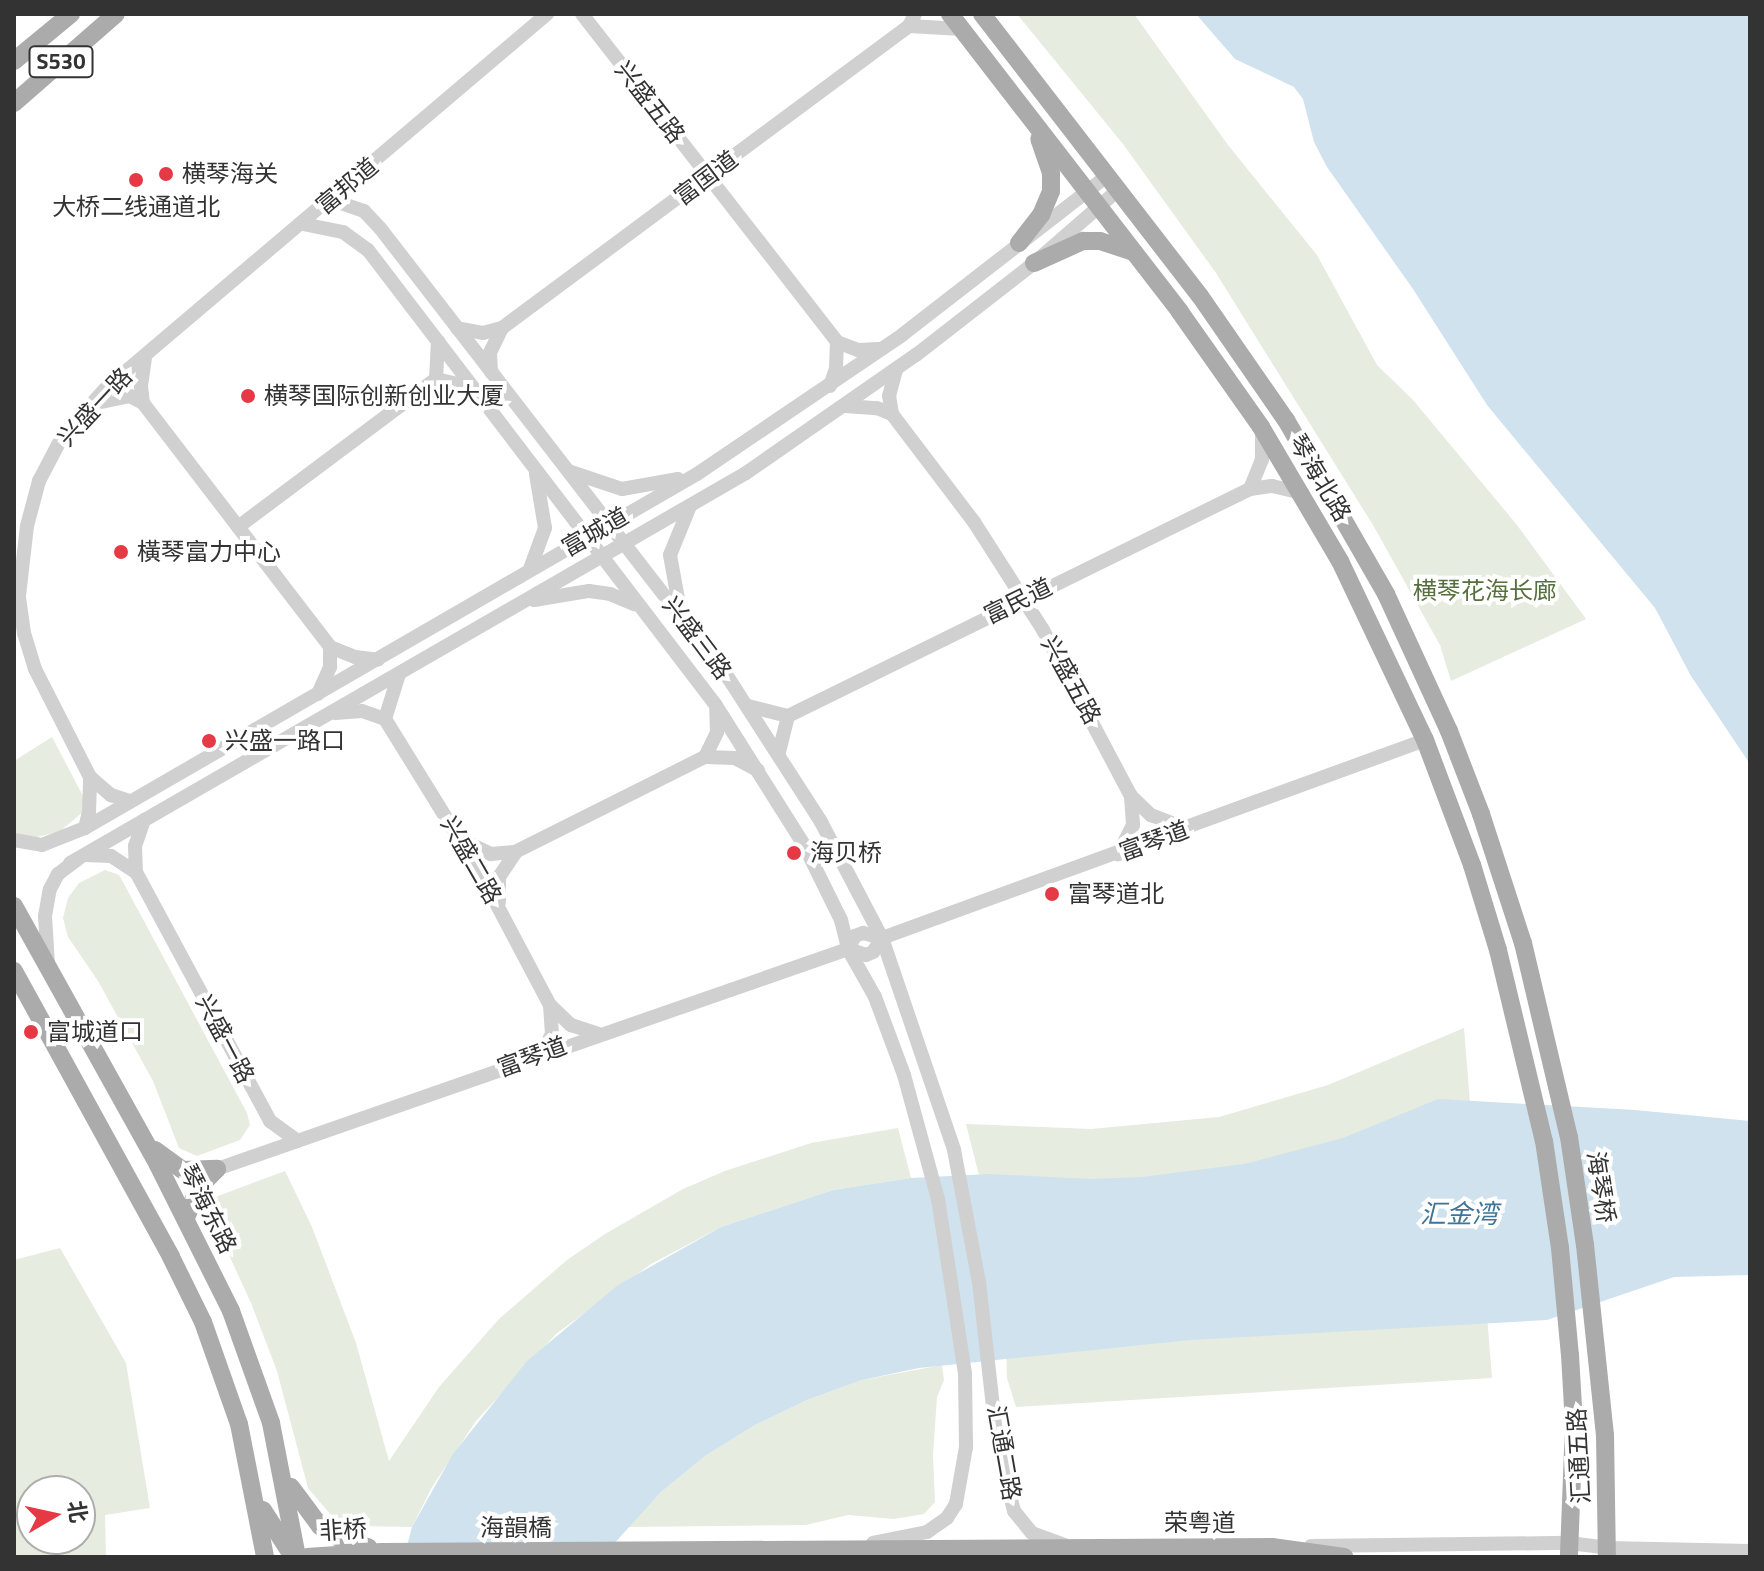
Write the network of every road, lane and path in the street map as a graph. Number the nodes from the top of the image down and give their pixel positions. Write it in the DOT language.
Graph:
graph roads {
  1 [pos="71,14"];
  2 [pos="116,14"];
  3 [pos="547,14"];
  4 [pos="582,14"];
  5 [pos="982,14"];
  6 [pos="912,20"];
  7 [pos="956,22"];
  8 [pos="14,61"];
  9 [pos="14,103"];
  10 [pos="1031,118"];
  11 [pos="708,177"];
  12 [pos="1113,183"];
  13 [pos="1093,199"];
  14 [pos="332,200"];
  15 [pos="303,224"];
  16 [pos="1019,243"];
  17 [pos="1135,252"];
  18 [pos="1034,263"];
  19 [pos="457,328"];
  20 [pos="502,328"];
  21 [pos="438,341"];
  22 [pos="837,342"];
  23 [pos="881,349"];
  24 [pos="145,356"];
  25 [pos="896,369"];
  26 [pos="491,372"];
  27 [pos="436,379"];
  28 [pos="830,386"];
  29 [pos="471,387"];
  30 [pos="143,403"];
  31 [pos="92,404"];
  32 [pos="845,406"];
  33 [pos="892,414"];
  34 [pos="1261,427"];
  35 [pos="535,470"];
  36 [pos="570,472"];
  37 [pos="697,474"];
  38 [pos="1250,489"];
  39 [pos="1302,493"];
  40 [pos="690,506"];
  41 [pos="611,523"];
  42 [pos="238,527"];
  43 [pos="587,537"];
  44 [pos="626,543"];
  45 [pos="602,557"];
  46 [pos="530,570"];
  47 [pos="1024,598"];
  48 [pos="523,602"];
  49 [pos="638,606"];
  50 [pos="682,618"];
  51 [pos="330,647"];
  52 [pos="378,660"];
  53 [pos="399,674"];
  54 [pos="318,694"];
  55 [pos="715,704"];
  56 [pos="748,706"];
  57 [pos="331,713"];
  58 [pos="788,716"];
  59 [pos="385,719"];
  60 [pos="1425,740"];
  61 [pos="779,752"];
  62 [pos="705,757"];
  63 [pos="761,772"];
  64 [pos="90,777"];
  65 [pos="1131,796"];
  66 [pos="130,801"];
  67 [pos="144,820"];
  68 [pos="85,828"];
  69 [pos="1187,829"];
  70 [pos="460,838"];
  71 [pos="14,840"];
  72 [pos="515,852"];
  73 [pos="1118,854"];
  74 [pos="76,859"];
  75 [pos="136,872"];
  76 [pos="14,906"];
  77 [pos="499,907"];
  78 [pos="882,938"];
  79 [pos="848,949"];
  80 [pos="48,968"];
  81 [pos="14,971"];
  82 [pos="550,1005"];
  83 [pos="1546,1029"];
  84 [pos="599,1034"];
  85 [pos="1522,1035"];
  86 [pos="541,1054"];
  87 [pos="270,1121"];
  88 [pos="298,1141"];
  89 [pos="146,1144"];
  90 [pos="262,1153"];
  91 [pos="217,1169"];
  92 [pos="186,1218"];
  93 [pos="1595,1354"];
  94 [pos="1570,1355"];
  95 [pos="991,1371"];
  96 [pos="965,1374"];
  97 [pos="278,1452"];
  98 [pos="248,1459"];
  99 [pos="283,1473"];
  100 [pos="256,1497"];
  101 [pos="843,1547"];
  102 [pos="1074,1547"];
  103 [pos="1272,1547"];
  104 [pos="1569,1550"];
  105 [pos="1750,1551"];
  106 [pos="382,1552"];
  107 [pos="650,1552"];
  108 [pos="1607,1553"];
  109 [pos="265,1557"];
  110 [pos="295,1557"];
  111 [pos="307,1557"];
  112 [pos="1344,1557"];
  1 -- 8 [label="main road, S530"];
  2 -- 9 [label="main road, S530"];
  3 -- 14 [label="street, 富邦道"];
  4 -- 11 [label="street, 兴盛五路"];
  5 -- 12 [label="main road, 琴海北路"];
  6 -- 7 [label="street"];
  6 -- 11 [label="street, 富国道"];
  7 -- 10 [label="main road, 琴海北路"];
  10 -- 13 [label="main road, 琴海北路"];
  10 -- 16 [label="main road"];
  11 -- 20 [label="street, 富国道"];
  11 -- 22 [label="street, 兴盛五路"];
  12 -- 13 [label="street, 富城道"];
  12 -- 83 [label="main road, 琴海北路"];
  13 -- 16 [label="street, 富城道"];
  13 -- 17 [label="main road, 琴海北路"];
  13 -- 18 [label="street, 富城道"];
  14 -- 15 [label="street, 富邦道"];
  14 -- 19 [label="street, 兴盛三路"];
  15 -- 21 [label="street, 兴盛三路"];
  15 -- 24 [label="street, 富邦道"];
  16 -- 23 [label="street, 富城道"];
  17 -- 18 [label="main road"];
  17 -- 34 [label="main road, 琴海北路"];
  18 -- 25 [label="street, 富城道"];
  19 -- 20 [label="street"];
  19 -- 26 [label="street, 兴盛三路"];
  20 -- 26 [label="street"];
  21 -- 27 [label="street"];
  21 -- 29 [label="street, 兴盛三路"];
  22 -- 23 [label="street"];
  22 -- 28 [label="street"];
  23 -- 28 [label="street, 富城道"];
  24 -- 30 [label="street"];
  24 -- 31 [label="street, 兴盛一路"];
  25 -- 32 [label="street, 富城道"];
  25 -- 33 [label="street"];
  26 -- 36 [label="street, 兴盛三路"];
  27 -- 29 [label="street"];
  27 -- 42 [label="street"];
  28 -- 37 [label="street, 富城道"];
  29 -- 35 [label="street, 兴盛三路"];
  30 -- 31 [label="street"];
  30 -- 42 [label="street"];
  31 -- 64 [label="street, 兴盛一路"];
  32 -- 33 [label="street"];
  32 -- 40 [label="street, 富城道"];
  33 -- 47 [label="street, 兴盛五路"];
  34 -- 38 [label="street"];
  34 -- 39 [label="main road, 琴海北路"];
  35 -- 43 [label="street, 兴盛三路"];
  35 -- 46 [label="street"];
  36 -- 37 [label="street"];
  36 -- 41 [label="street, 兴盛三路"];
  37 -- 41 [label="street, 富城道"];
  38 -- 39 [label="street"];
  38 -- 47 [label="street, 富民道"];
  39 -- 60 [label="main road, 琴海北路"];
  40 -- 44 [label="street, 富城道"];
  40 -- 50 [label="street"];
  41 -- 43 [label="street, 富城道"];
  41 -- 44 [label="street, 兴盛三路"];
  42 -- 51 [label="street"];
  43 -- 45 [label="street, 兴盛三路"];
  43 -- 46 [label="street, 富城道"];
  44 -- 45 [label="street, 富城道"];
  44 -- 50 [label="street, 兴盛三路"];
  45 -- 48 [label="street, 富城道"];
  45 -- 49 [label="street, 兴盛三路"];
  46 -- 52 [label="street, 富城道"];
  47 -- 58 [label="street, 富民道"];
  47 -- 65 [label="street, 兴盛五路"];
  48 -- 49 [label="street"];
  48 -- 53 [label="street, 富城道"];
  49 -- 55 [label="street, 兴盛三路"];
  50 -- 56 [label="street, 兴盛三路"];
  51 -- 52 [label="street"];
  51 -- 54 [label="street"];
  52 -- 54 [label="street, 富城道"];
  53 -- 57 [label="street, 富城道"];
  53 -- 59 [label="street"];
  54 -- 66 [label="street, 富城道"];
  55 -- 62 [label="street"];
  55 -- 63 [label="street, 兴盛三路"];
  56 -- 58 [label="street"];
  56 -- 61 [label="street, 兴盛三路"];
  57 -- 59 [label="street"];
  57 -- 67 [label="street, 富城道"];
  58 -- 61 [label="street"];
  59 -- 70 [label="street, 兴盛二路"];
  60 -- 69 [label="street, 富琴道"];
  60 -- 85 [label="main road, 琴海北路"];
  61 -- 78 [label="street, 兴盛三路"];
  62 -- 63 [label="street"];
  62 -- 72 [label="street"];
  63 -- 79 [label="street, 兴盛三路"];
  64 -- 66 [label="street"];
  64 -- 68 [label="street"];
  65 -- 69 [label="street"];
  65 -- 73 [label="street"];
  66 -- 68 [label="street, 富城道"];
  67 -- 74 [label="street, 富城道"];
  67 -- 75 [label="street"];
  68 -- 71 [label="street, 富城道"];
  69 -- 73 [label="street, 富琴道"];
  70 -- 72 [label="street"];
  70 -- 77 [label="street, 兴盛二路"];
  72 -- 77 [label="street"];
  73 -- 78 [label="street, 富琴道"];
  74 -- 75 [label="street"];
  74 -- 80 [label="street"];
  75 -- 87 [label="street, 兴盛一路"];
  76 -- 80 [label="main road, 琴海东路"];
  77 -- 82 [label="street, 兴盛二路"];
  78 -- 79 [label="street, 富琴道"];
  78 -- 95 [label="street, 兴盛三路"];
  79 -- 84 [label="street, 富琴道"];
  79 -- 96 [label="street, 兴盛三路"];
  80 -- 89 [label="main road, 琴海东路"];
  81 -- 98 [label="main road"];
  82 -- 84 [label="street, 兴盛二路"];
  82 -- 86 [label="street"];
  83 -- 93 [label="main road, 海琴桥"];
  84 -- 86 [label="street, 富琴道"];
  85 -- 94 [label="main road, 海琴桥"];
  86 -- 88 [label="street, 富琴道"];
  87 -- 88 [label="street, 兴盛一路"];
  87 -- 90 [label="street"];
  88 -- 90 [label="street, 富琴道"];
  89 -- 91 [label="main road"];
  89 -- 92 [label="main road, 琴海东路"];
  90 -- 91 [label="street, 富琴道"];
  91 -- 92 [label="main road"];
  92 -- 97 [label="main road, 琴海东路"];
  93 -- 108 [label="main road, 汇通五路"];
  94 -- 104 [label="main road, 汇通五路"];
  95 -- 102 [label="street, 汇通二路"];
  96 -- 101 [label="street, 汇通二路"];
  97 -- 98 [label="main road"];
  97 -- 99 [label="main road, 琴海东路"];
  98 -- 100 [label="main road"];
  99 -- 106 [label="main road"];
  99 -- 110 [label="main road, 琴海东路"];
  100 -- 109 [label="main road"];
  100 -- 110 [label="main road, 非桥"];
  101 -- 102 [label="main road, 荣粤道"];
  101 -- 107 [label="main road, 荣粤道"];
  102 -- 103 [label="main road, 荣粤道"];
  103 -- 104 [label="street, 荣粤道"];
  103 -- 112 [label="main road"];
  104 -- 108 [label="street, 荣粤道"];
  105 -- 108 [label="street, 荣粤道"];
  106 -- 107 [label="main road, 海韻橋"];
  106 -- 111 [label="main road, 非桥"];
}
